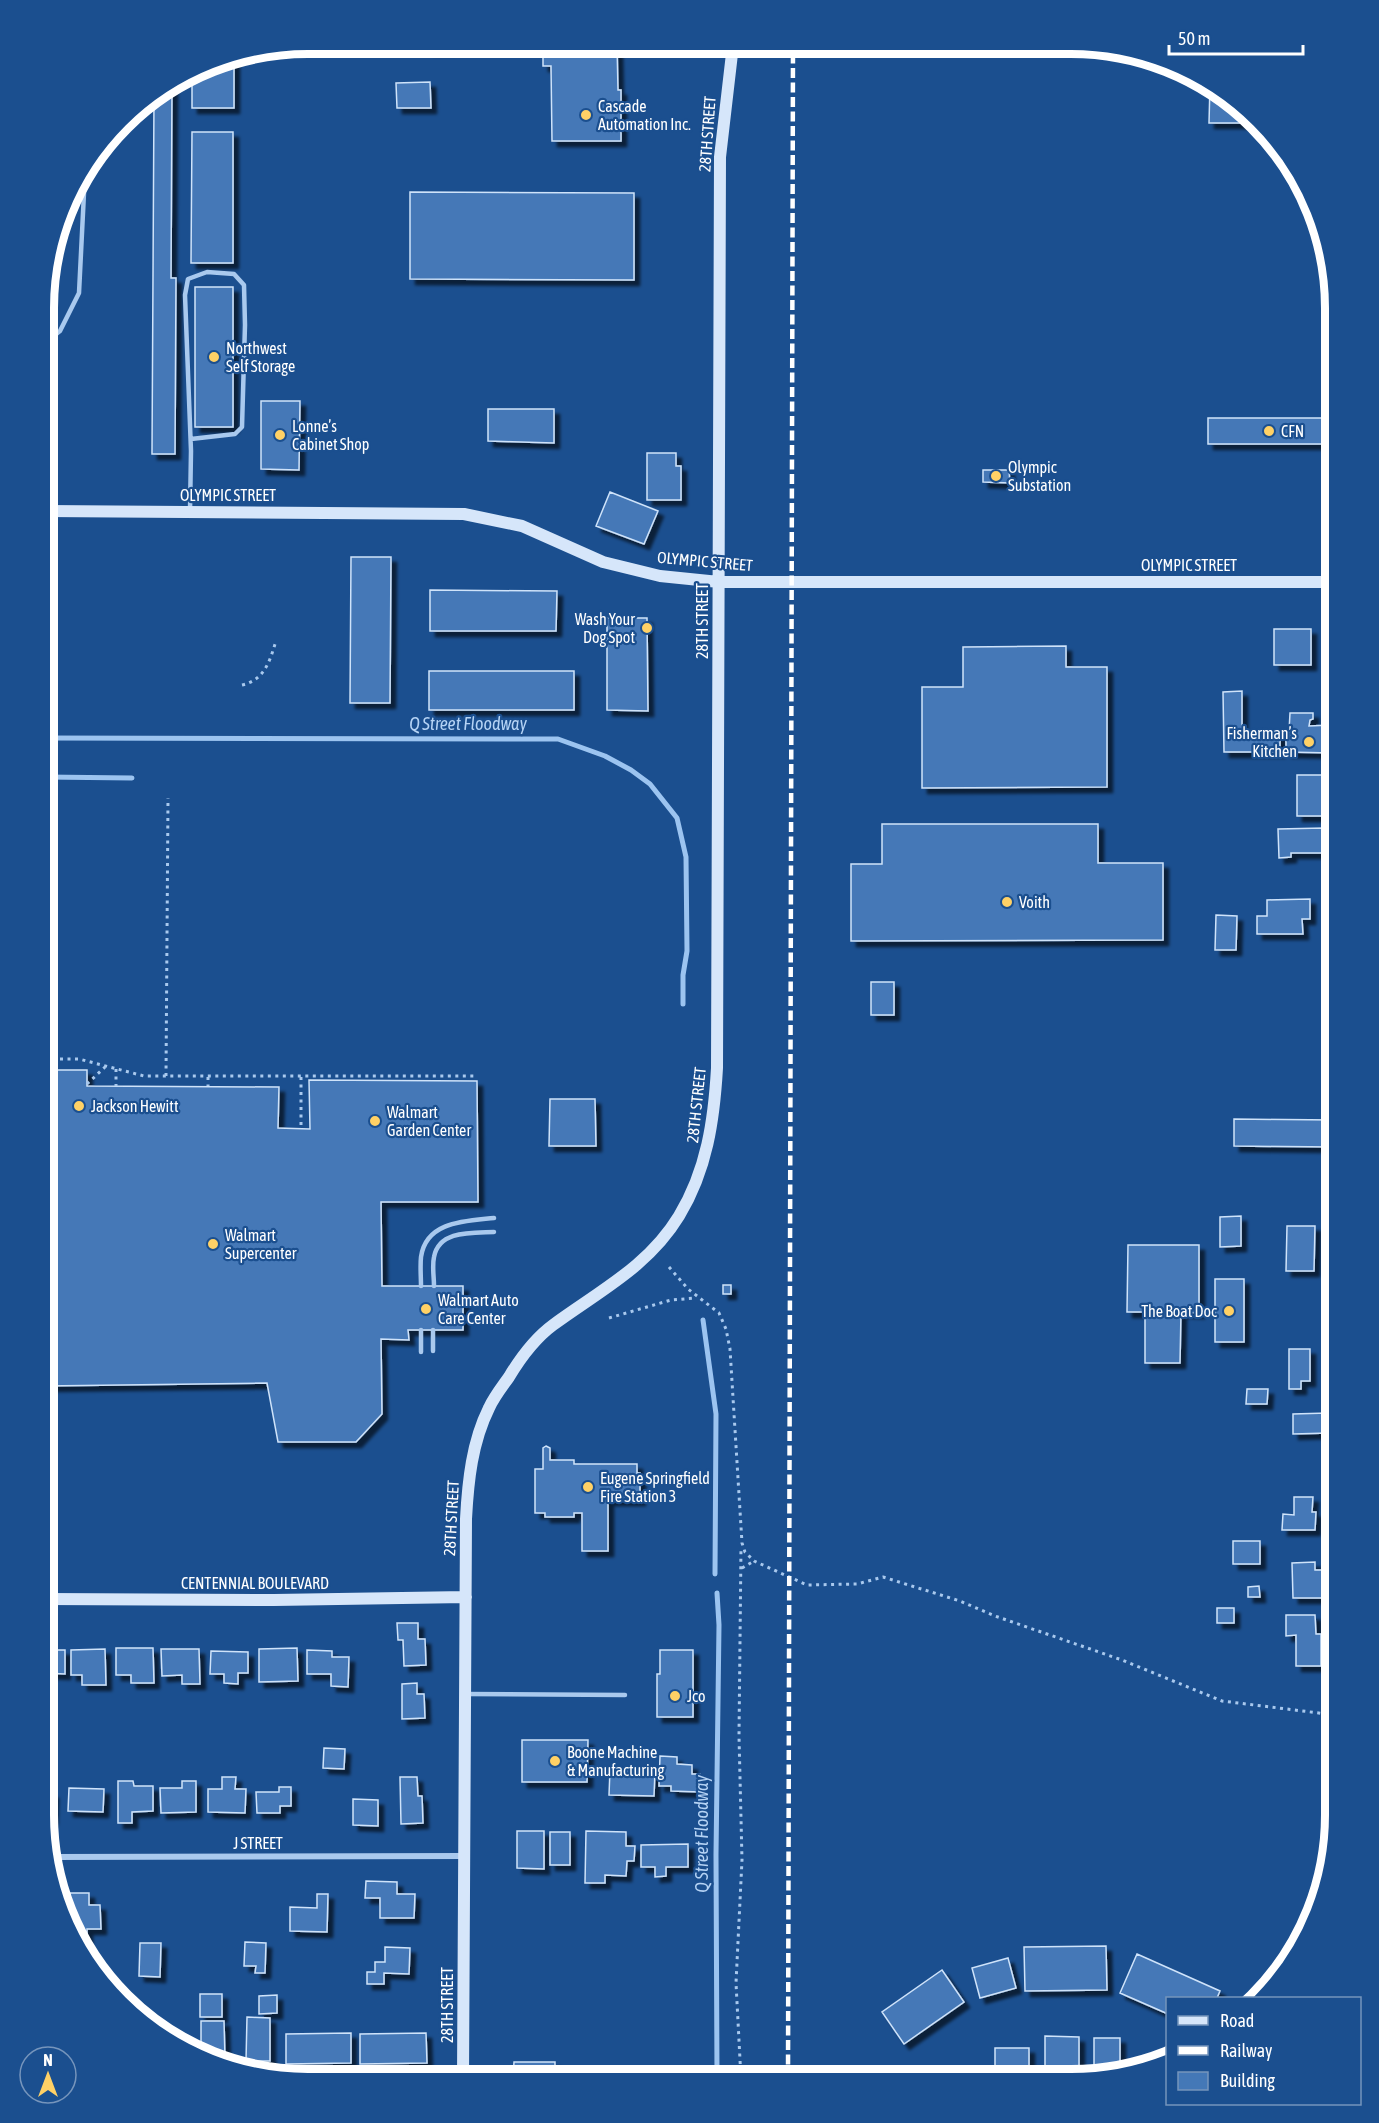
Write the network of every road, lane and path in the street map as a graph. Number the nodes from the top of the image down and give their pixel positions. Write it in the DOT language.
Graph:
graph roads {
  1 [pos="732,54"];
  2 [pos="84,188"];
  3 [pos="54,336"];
  4 [pos="191,439"];
  5 [pos="54,510"];
  6 [pos="190,511"];
  7 [pos="718,582"];
  8 [pos="1325,582"];
  9 [pos="276,641"];
  10 [pos="242,685"];
  11 [pos="168,798"];
  12 [pos="54,1059"];
  13 [pos="106,1066"];
  14 [pos="116,1069"];
  15 [pos="166,1076"];
  16 [pos="477,1076"];
  17 [pos="208,1077"];
  18 [pos="300,1077"];
  19 [pos="87,1084"];
  20 [pos="116,1086"];
  21 [pos="208,1086"];
  22 [pos="301,1128"];
  23 [pos="494,1218"];
  24 [pos="494,1232"];
  25 [pos="669,1267"];
  26 [pos="421,1286"];
  27 [pos="434,1286"];
  28 [pos="698,1298"];
  29 [pos="609,1318"];
  30 [pos="421,1330"];
  31 [pos="433,1330"];
  32 [pos="433,1351"];
  33 [pos="421,1352"];
  34 [pos="742,1543"];
  35 [pos="754,1562"];
  36 [pos="741,1568"];
  37 [pos="466,1597"];
  38 [pos="54,1599"];
  39 [pos="465,1694"];
  40 [pos="625,1695"];
  41 [pos="1325,1714"];
  42 [pos="465,1856"];
  43 [pos="58,1857"];
  44 [pos="463,2069"];
  45 [pos="740,2069"];
  1 -- 7 [label="main road, 28TH STREET"];
  2 -- 3 [label="lane"];
  4 -- 4 [label="lane"];
  4 -- 6 [label="lane"];
  5 -- 6 [label="main road, OLYMPIC STREET"];
  6 -- 7 [label="main road, OLYMPIC STREET"];
  7 -- 8 [label="main road, OLYMPIC STREET"];
  7 -- 37 [label="main road, 28TH STREET"];
  9 -- 10 [label="path"];
  11 -- 15 [label="path"];
  12 -- 13 [label="path"];
  13 -- 14 [label="path"];
  13 -- 19 [label="path"];
  14 -- 15 [label="path"];
  14 -- 20 [label="path"];
  15 -- 17 [label="path"];
  16 -- 18 [label="path"];
  17 -- 18 [label="path"];
  17 -- 21 [label="path"];
  18 -- 22 [label="path"];
  23 -- 26 [label="lane"];
  24 -- 27 [label="lane"];
  25 -- 28 [label="path"];
  28 -- 29 [label="path"];
  28 -- 34 [label="path"];
  30 -- 33 [label="lane"];
  31 -- 32 [label="lane"];
  34 -- 35 [label="path"];
  34 -- 36 [label="path"];
  35 -- 36 [label="path"];
  35 -- 41 [label="path"];
  36 -- 45 [label="path"];
  37 -- 38 [label="main road, CENTENNIAL BOULEVARD"];
  37 -- 39 [label="main road, 28TH STREET"];
  39 -- 40 [label="lane"];
  39 -- 42 [label="main road, 28TH STREET"];
  42 -- 43 [label="street, J STREET"];
  42 -- 44 [label="main road, 28TH STREET"];
}
